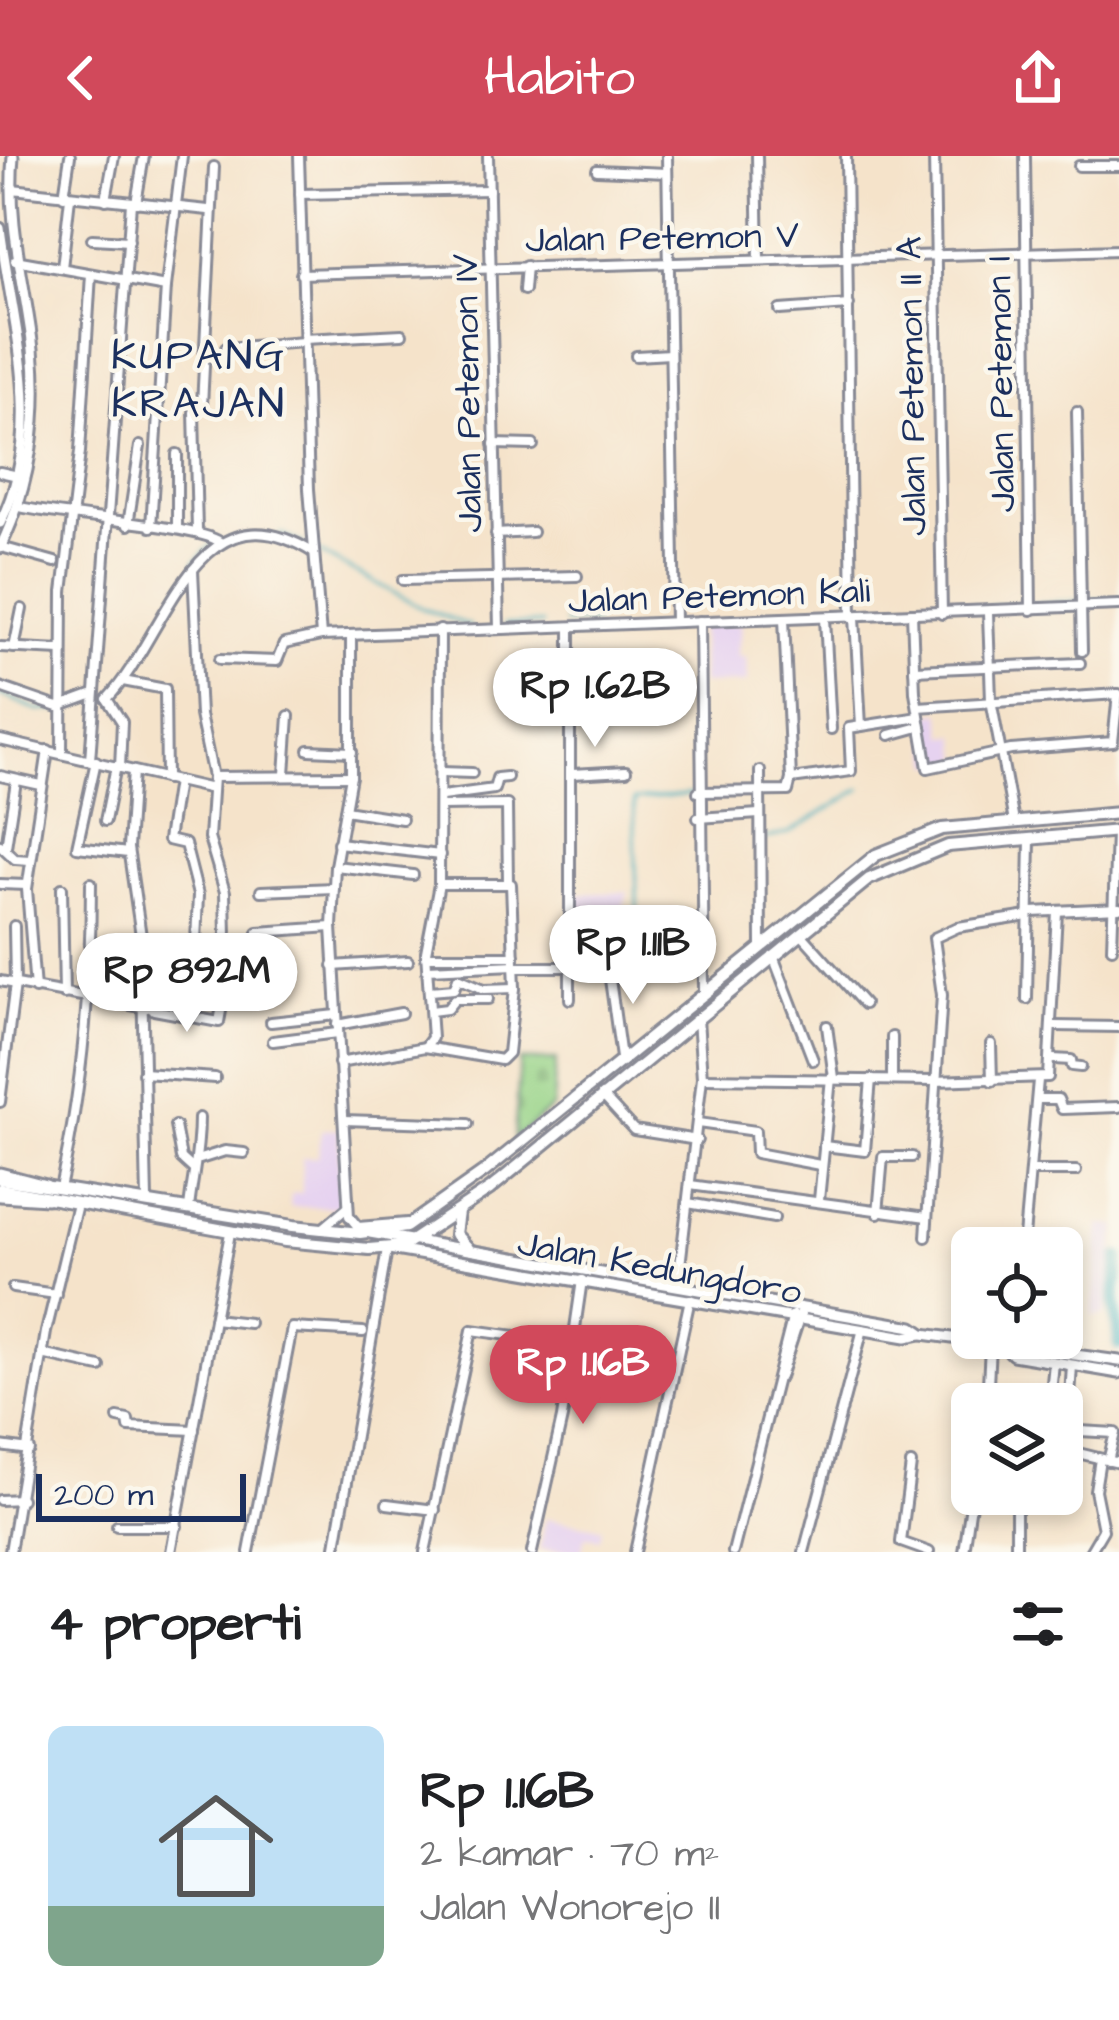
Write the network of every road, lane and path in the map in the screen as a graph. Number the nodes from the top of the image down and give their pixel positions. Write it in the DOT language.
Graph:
graph roads {
  1 [pos="13,156"];
  2 [pos="70,156"];
  3 [pos="114,156"];
  4 [pos="144,156"];
  5 [pos="182,156"];
  6 [pos="299,156"];
  7 [pos="488,156"];
  8 [pos="667,156"];
  9 [pos="758,156"];
  10 [pos="846,156"];
  11 [pos="934,156"];
  12 [pos="1024,156"];
  13 [pos="214,166"];
  14 [pos="1078,166"];
  15 [pos="1119,166"];
  16 [pos="597,170"];
  17 [pos="667,173"];
  18 [pos="10,189"];
  19 [pos="489,190"];
  20 [pos="300,194"];
  21 [pos="67,196"];
  22 [pos="106,200"];
  23 [pos="134,203"];
  24 [pos="176,207"];
  25 [pos="208,210"];
  26 [pos="0,228"];
  27 [pos="92,239"];
  28 [pos="128,241"];
  29 [pos="1119,250"];
  30 [pos="1024,251"];
  31 [pos="936,257"];
  32 [pos="848,259"];
  33 [pos="15,260"];
  34 [pos="759,260"];
  35 [pos="670,264"];
  36 [pos="526,266"];
  37 [pos="490,267"];
  38 [pos="62,268"];
  39 [pos="91,274"];
  40 [pos="301,274"];
  41 [pos="125,282"];
  42 [pos="166,287"];
  43 [pos="524,290"];
  44 [pos="849,305"];
  45 [pos="780,310"];
  46 [pos="402,334"];
  47 [pos="304,340"];
  48 [pos="226,348"];
  49 [pos="28,353"];
  50 [pos="671,354"];
  51 [pos="636,356"];
  52 [pos="1077,412"];
  53 [pos="494,444"];
  54 [pos="533,445"];
  55 [pos="140,446"];
  56 [pos="178,454"];
  57 [pos="0,472"];
  58 [pos="18,476"];
  59 [pos="20,507"];
  60 [pos="72,519"];
  61 [pos="0,523"];
  62 [pos="107,523"];
  63 [pos="128,525"];
  64 [pos="151,527"];
  65 [pos="177,529"];
  66 [pos="197,532"];
  67 [pos="532,532"];
  68 [pos="496,534"];
  69 [pos="218,540"];
  70 [pos="0,548"];
  71 [pos="315,550"];
  72 [pos="55,562"];
  73 [pos="193,569"];
  74 [pos="577,576"];
  75 [pos="497,577"];
  76 [pos="403,580"];
  77 [pos="1082,602"];
  78 [pos="1119,605"];
  79 [pos="1031,606"];
  80 [pos="22,609"];
  81 [pos="942,611"];
  82 [pos="912,614"];
  83 [pos="988,614"];
  84 [pos="852,615"];
  85 [pos="784,618"];
  86 [pos="825,618"];
  87 [pos="675,619"];
  88 [pos="700,620"];
  89 [pos="498,626"];
  90 [pos="570,627"];
  91 [pos="440,630"];
  92 [pos="351,635"];
  93 [pos="322,636"];
  94 [pos="0,647"];
  95 [pos="14,648"];
  96 [pos="61,650"];
  97 [pos="1082,651"];
  98 [pos="220,659"];
  99 [pos="1080,663"];
  100 [pos="988,665"];
  101 [pos="914,670"];
  102 [pos="122,681"];
  103 [pos="0,687"];
  104 [pos="1118,694"];
  105 [pos="92,698"];
  106 [pos="992,700"];
  107 [pos="64,709"];
  108 [pos="289,716"];
  109 [pos="919,717"];
  110 [pos="861,725"];
  111 [pos="831,729"];
  112 [pos="890,735"];
  113 [pos="0,740"];
  114 [pos="48,750"];
  115 [pos="309,751"];
  116 [pos="352,752"];
  117 [pos="1000,752"];
  118 [pos="62,753"];
  119 [pos="93,760"];
  120 [pos="118,767"];
  121 [pos="133,770"];
  122 [pos="441,772"];
  123 [pos="626,772"];
  124 [pos="760,772"];
  125 [pos="472,773"];
  126 [pos="285,774"];
  127 [pos="572,774"];
  128 [pos="0,776"];
  129 [pos="351,776"];
  130 [pos="213,777"];
  131 [pos="508,777"];
  132 [pos="791,779"];
  133 [pos="172,780"];
  134 [pos="16,782"];
  135 [pos="41,785"];
  136 [pos="212,789"];
  137 [pos="760,792"];
  138 [pos="698,793"];
  139 [pos="441,801"];
  140 [pos="345,810"];
  141 [pos="1119,813"];
  142 [pos="759,814"];
  143 [pos="698,818"];
  144 [pos="402,819"];
  145 [pos="105,821"];
  146 [pos="1014,822"];
  147 [pos="1118,831"];
  148 [pos="1030,838"];
  149 [pos="338,843"];
  150 [pos="3,846"];
  151 [pos="128,853"];
  152 [pos="440,855"];
  153 [pos="30,860"];
  154 [pos="335,866"];
  155 [pos="413,875"];
  156 [pos="92,883"];
  157 [pos="508,883"];
  158 [pos="0,884"];
  159 [pos="440,884"];
  160 [pos="27,885"];
  161 [pos="62,888"];
  162 [pos="334,888"];
  163 [pos="261,891"];
  164 [pos="1116,908"];
  165 [pos="1058,912"];
  166 [pos="1029,914"];
  167 [pos="14,926"];
  168 [pos="332,927"];
  169 [pos="259,932"];
  170 [pos="800,932"];
  171 [pos="761,944"];
  172 [pos="1112,947"];
  173 [pos="772,954"];
  174 [pos="427,956"];
  175 [pos="408,961"];
  176 [pos="514,963"];
  177 [pos="333,966"];
  178 [pos="570,966"];
  179 [pos="700,968"];
  180 [pos="428,969"];
  181 [pos="609,970"];
  182 [pos="0,981"];
  183 [pos="15,984"];
  184 [pos="515,988"];
  185 [pos="35,989"];
  186 [pos="430,991"];
  187 [pos="704,991"];
  188 [pos="64,994"];
  189 [pos="88,998"];
  190 [pos="488,999"];
  191 [pos="570,999"];
  192 [pos="1027,999"];
  193 [pos="864,1004"];
  194 [pos="147,1009"];
  195 [pos="431,1011"];
  196 [pos="401,1013"];
  197 [pos="193,1014"];
  198 [pos="698,1016"];
  199 [pos="271,1022"];
  200 [pos="337,1024"];
  201 [pos="827,1026"];
  202 [pos="1054,1026"];
  203 [pos="1119,1027"];
  204 [pos="892,1037"];
  205 [pos="273,1040"];
  206 [pos="991,1044"];
  207 [pos="425,1047"];
  208 [pos="621,1058"];
  209 [pos="1053,1059"];
  210 [pos="813,1060"];
  211 [pos="339,1063"];
  212 [pos="637,1065"];
  213 [pos="1081,1067"];
  214 [pos="143,1072"];
  215 [pos="215,1078"];
  216 [pos="621,1078"];
  217 [pos="702,1078"];
  218 [pos="832,1078"];
  219 [pos="871,1078"];
  220 [pos="892,1079"];
  221 [pos="1038,1080"];
  222 [pos="935,1081"];
  223 [pos="992,1081"];
  224 [pos="602,1095"];
  225 [pos="1036,1099"];
  226 [pos="0,1102"];
  227 [pos="1119,1107"];
  228 [pos="199,1118"];
  229 [pos="344,1120"];
  230 [pos="698,1123"];
  231 [pos="468,1124"];
  232 [pos="176,1126"];
  233 [pos="697,1140"];
  234 [pos="824,1146"];
  235 [pos="244,1153"];
  236 [pos="912,1157"];
  237 [pos="200,1159"];
  238 [pos="820,1165"];
  239 [pos="193,1169"];
  240 [pos="1030,1171"];
  241 [pos="1076,1171"];
  242 [pos="0,1176"];
  243 [pos="690,1185"];
  244 [pos="51,1191"];
  245 [pos="0,1192"];
  246 [pos="147,1200"];
  247 [pos="819,1200"];
  248 [pos="688,1203"];
  249 [pos="76,1204"];
  250 [pos="348,1207"];
  251 [pos="188,1208"];
  252 [pos="458,1212"];
  253 [pos="878,1214"];
  254 [pos="927,1217"];
  255 [pos="775,1218"];
  256 [pos="414,1223"];
  257 [pos="1025,1227"];
  258 [pos="322,1229"];
  259 [pos="230,1233"];
  260 [pos="370,1233"];
  261 [pos="926,1237"];
  262 [pos="416,1242"];
  263 [pos="468,1248"];
  264 [pos="388,1249"];
  265 [pos="582,1280"];
  266 [pos="678,1283"];
  267 [pos="13,1288"];
  268 [pos="56,1294"];
  269 [pos="690,1298"];
  270 [pos="798,1311"];
  271 [pos="214,1319"];
  272 [pos="249,1323"];
  273 [pos="863,1328"];
  274 [pos="363,1332"];
  275 [pos="921,1334"];
  276 [pos="530,1338"];
  277 [pos="951,1339"];
  278 [pos="42,1354"];
  279 [pos="1083,1356"];
  280 [pos="1048,1359"];
  281 [pos="1054,1361"];
  282 [pos="1119,1361"];
  283 [pos="1072,1365"];
  284 [pos="100,1366"];
  285 [pos="1119,1372"];
  286 [pos="1052,1383"];
  287 [pos="1070,1383"];
  288 [pos="118,1418"];
  289 [pos="194,1430"];
  290 [pos="1083,1431"];
  291 [pos="0,1446"];
  292 [pos="29,1450"];
  293 [pos="1083,1454"];
  294 [pos="1104,1460"];
  295 [pos="1119,1463"];
  296 [pos="911,1464"];
  297 [pos="21,1499"];
  298 [pos="0,1500"];
  299 [pos="386,1504"];
  300 [pos="434,1510"];
  301 [pos="968,1515"];
  302 [pos="1016,1515"];
  303 [pos="117,1526"];
  304 [pos="177,1526"];
  305 [pos="10,1552"];
  306 [pos="171,1552"];
  307 [pos="249,1552"];
  308 [pos="335,1552"];
  309 [pos="425,1552"];
  310 [pos="532,1552"];
  311 [pos="635,1552"];
  312 [pos="733,1552"];
  313 [pos="804,1552"];
  314 [pos="928,1552"];
  315 [pos="964,1552"];
  316 [pos="1016,1552"];
  317 [pos="1090,1552"];
  1 -- 18 [label="main road"];
  2 -- 21 [label="street"];
  3 -- 22 [label="street"];
  4 -- 23 [label="street"];
  5 -- 24 [label="street"];
  6 -- 20 [label="street"];
  7 -- 19 [label="street, Jalan Petemon IV"];
  8 -- 17 [label="street"];
  9 -- 34 [label="street"];
  10 -- 32 [label="street"];
  11 -- 31 [label="street, Jalan Petemon II A"];
  12 -- 30 [label="street, Jalan Petemon I"];
  13 -- 25 [label="street"];
  14 -- 15 [label="street"];
  16 -- 17 [label="street"];
  17 -- 35 [label="street"];
  18 -- 21 [label="street"];
  18 -- 33 [label="main road"];
  19 -- 20 [label="street"];
  19 -- 37 [label="street, Jalan Petemon IV"];
  20 -- 40 [label="street"];
  21 -- 22 [label="street"];
  21 -- 38 [label="street"];
  22 -- 23 [label="street"];
  23 -- 24 [label="street"];
  23 -- 28 [label="street"];
  24 -- 25 [label="street"];
  24 -- 42 [label="street"];
  25 -- 66 [label="street"];
  26 -- 49 [label="main road"];
  27 -- 28 [label="street"];
  28 -- 41 [label="street"];
  29 -- 30 [label="street, Jalan Petemon V"];
  30 -- 31 [label="street, Jalan Petemon V"];
  30 -- 79 [label="street, Jalan Petemon I"];
  31 -- 32 [label="street, Jalan Petemon V"];
  31 -- 81 [label="street, Jalan Petemon II A"];
  32 -- 34 [label="street, Jalan Petemon V"];
  32 -- 44 [label="street"];
  33 -- 38 [label="street"];
  33 -- 49 [label="main road"];
  34 -- 35 [label="street, Jalan Petemon V"];
  35 -- 36 [label="street, Jalan Petemon V"];
  35 -- 50 [label="street"];
  36 -- 37 [label="street, Jalan Petemon V"];
  36 -- 43 [label="street"];
  37 -- 40 [label="street, Jalan Petemon V"];
  37 -- 53 [label="street, Jalan Petemon IV"];
  38 -- 39 [label="street"];
  39 -- 41 [label="street"];
  39 -- 60 [label="street"];
  40 -- 47 [label="street"];
  41 -- 42 [label="street"];
  41 -- 62 [label="street"];
  42 -- 64 [label="street"];
  44 -- 45 [label="street"];
  44 -- 84 [label="street"];
  46 -- 47 [label="street"];
  47 -- 48 [label="street"];
  47 -- 71 [label="street"];
  49 -- 58 [label="main road"];
  49 -- 59 [label="main road"];
  50 -- 51 [label="street"];
  50 -- 87 [label="street"];
  52 -- 77 [label="street"];
  53 -- 54 [label="street"];
  53 -- 68 [label="street, Jalan Petemon IV"];
  55 -- 63 [label="street"];
  56 -- 65 [label="street"];
  57 -- 58 [label="street"];
  58 -- 61 [label="main road"];
  59 -- 60 [label="street"];
  59 -- 70 [label="main road"];
  60 -- 62 [label="street"];
  60 -- 96 [label="street"];
  62 -- 63 [label="street"];
  62 -- 105 [label="street"];
  63 -- 64 [label="street"];
  64 -- 65 [label="street"];
  65 -- 66 [label="street"];
  66 -- 69 [label="street"];
  67 -- 68 [label="street"];
  68 -- 75 [label="street, Jalan Petemon IV"];
  69 -- 71 [label="street"];
  69 -- 73 [label="street"];
  70 -- 72 [label="street"];
  71 -- 93 [label="street"];
  73 -- 102 [label="street"];
  73 -- 130 [label="street"];
  74 -- 75 [label="street"];
  75 -- 76 [label="street"];
  75 -- 89 [label="street, Jalan Petemon IV"];
  77 -- 78 [label="street, Jalan Petemon Kali"];
  77 -- 79 [label="street, Jalan Petemon Kali"];
  77 -- 97 [label="street"];
  79 -- 83 [label="street, Jalan Petemon Kali"];
  80 -- 95 [label="street"];
  81 -- 82 [label="street, Jalan Petemon Kali"];
  81 -- 83 [label="street, Jalan Petemon Kali"];
  82 -- 84 [label="street, Jalan Petemon Kali"];
  82 -- 101 [label="street"];
  83 -- 100 [label="street"];
  84 -- 86 [label="street, Jalan Petemon Kali"];
  84 -- 110 [label="street"];
  85 -- 86 [label="street, Jalan Petemon Kali"];
  85 -- 88 [label="street, Jalan Petemon Kali"];
  85 -- 132 [label="street"];
  86 -- 111 [label="street"];
  87 -- 88 [label="street, Jalan Petemon Kali"];
  87 -- 90 [label="street, Jalan Petemon Kali"];
  88 -- 138 [label="street"];
  89 -- 90 [label="street, Jalan Petemon Kali"];
  89 -- 91 [label="street, Jalan Petemon Kali"];
  90 -- 127 [label="street"];
  91 -- 92 [label="street, Jalan Petemon Kali"];
  91 -- 122 [label="street"];
  92 -- 93 [label="street, Jalan Petemon Kali"];
  92 -- 116 [label="street"];
  93 -- 98 [label="street"];
  94 -- 95 [label="street"];
  95 -- 96 [label="street"];
  96 -- 107 [label="street"];
  99 -- 100 [label="street"];
  100 -- 101 [label="street"];
  100 -- 106 [label="street"];
  101 -- 109 [label="street"];
  102 -- 120 [label="street"];
  102 -- 133 [label="street"];
  103 -- 107 [label="street"];
  104 -- 106 [label="street"];
  104 -- 117 [label="street"];
  105 -- 107 [label="street"];
  105 -- 119 [label="street"];
  106 -- 109 [label="street"];
  106 -- 117 [label="street"];
  107 -- 118 [label="street"];
  108 -- 126 [label="street"];
  109 -- 110 [label="street"];
  109 -- 112 [label="street"];
  109 -- 117 [label="street"];
  110 -- 132 [label="street"];
  113 -- 114 [label="street"];
  114 -- 118 [label="street"];
  114 -- 135 [label="street"];
  115 -- 116 [label="street"];
  116 -- 129 [label="street"];
  117 -- 146 [label="street"];
  118 -- 119 [label="street"];
  119 -- 120 [label="street"];
  119 -- 151 [label="street"];
  120 -- 121 [label="street"];
  120 -- 145 [label="street"];
  121 -- 133 [label="street"];
  121 -- 151 [label="street"];
  122 -- 125 [label="street"];
  122 -- 139 [label="street"];
  123 -- 127 [label="street"];
  124 -- 137 [label="street"];
  126 -- 129 [label="street"];
  126 -- 130 [label="street"];
  127 -- 178 [label="street"];
  128 -- 134 [label="street"];
  129 -- 140 [label="street"];
  130 -- 136 [label="street"];
  131 -- 139 [label="street"];
  132 -- 137 [label="street"];
  133 -- 136 [label="street"];
  133 -- 197 [label="street"];
  134 -- 135 [label="street"];
  134 -- 150 [label="street"];
  135 -- 153 [label="street"];
  136 -- 197 [label="street"];
  137 -- 138 [label="street"];
  137 -- 142 [label="street"];
  138 -- 143 [label="street"];
  139 -- 152 [label="street"];
  139 -- 157 [label="street"];
  140 -- 144 [label="street"];
  140 -- 149 [label="street"];
  141 -- 146 [label="highway"];
  142 -- 143 [label="street"];
  142 -- 171 [label="street"];
  143 -- 179 [label="street"];
  146 -- 171 [label="highway"];
  147 -- 148 [label="highway"];
  147 -- 164 [label="street"];
  148 -- 166 [label="street"];
  148 -- 170 [label="highway"];
  149 -- 152 [label="street"];
  149 -- 154 [label="street"];
  150 -- 153 [label="street"];
  151 -- 194 [label="street"];
  152 -- 159 [label="street"];
  153 -- 160 [label="street"];
  154 -- 155 [label="street"];
  154 -- 162 [label="street"];
  156 -- 189 [label="street"];
  157 -- 159 [label="street"];
  157 -- 176 [label="street"];
  158 -- 160 [label="street"];
  159 -- 174 [label="street"];
  160 -- 185 [label="street"];
  161 -- 188 [label="street"];
  162 -- 163 [label="street"];
  162 -- 168 [label="street"];
  164 -- 165 [label="street"];
  164 -- 172 [label="street"];
  165 -- 166 [label="street"];
  165 -- 202 [label="street"];
  166 -- 192 [label="street"];
  166 -- 222 [label="street"];
  167 -- 183 [label="street"];
  168 -- 169 [label="street"];
  168 -- 177 [label="street"];
  170 -- 173 [label="highway"];
  170 -- 193 [label="street"];
  171 -- 187 [label="highway"];
  173 -- 198 [label="highway"];
  173 -- 210 [label="street"];
  174 -- 176 [label="street"];
  174 -- 180 [label="street"];
  175 -- 177 [label="street"];
  176 -- 178 [label="street"];
  176 -- 180 [label="street"];
  176 -- 184 [label="street"];
  177 -- 200 [label="street"];
  178 -- 181 [label="street"];
  178 -- 191 [label="street"];
  179 -- 181 [label="street"];
  179 -- 187 [label="street"];
  180 -- 186 [label="street"];
  181 -- 208 [label="street"];
  182 -- 183 [label="street"];
  183 -- 185 [label="street"];
  183 -- 226 [label="street"];
  184 -- 186 [label="street"];
  184 -- 207 [label="street"];
  185 -- 188 [label="street"];
  186 -- 195 [label="street"];
  187 -- 208 [label="highway"];
  188 -- 189 [label="street"];
  189 -- 194 [label="street"];
  189 -- 244 [label="street"];
  190 -- 195 [label="street"];
  194 -- 197 [label="street"];
  194 -- 214 [label="street"];
  195 -- 207 [label="street"];
  196 -- 200 [label="street"];
  198 -- 212 [label="highway"];
  198 -- 217 [label="street"];
  199 -- 200 [label="street"];
  200 -- 205 [label="street"];
  200 -- 211 [label="street"];
  201 -- 218 [label="street"];
  202 -- 203 [label="street"];
  202 -- 209 [label="street"];
  204 -- 220 [label="street"];
  206 -- 223 [label="street"];
  207 -- 211 [label="street"];
  208 -- 212 [label="highway"];
  208 -- 216 [label="highway"];
  208 -- 256 [label="highway"];
  209 -- 213 [label="street"];
  209 -- 221 [label="street"];
  211 -- 229 [label="street"];
  212 -- 216 [label="highway"];
  214 -- 215 [label="street"];
  214 -- 246 [label="street"];
  216 -- 224 [label="highway"];
  217 -- 218 [label="street"];
  217 -- 230 [label="street"];
  218 -- 219 [label="street"];
  218 -- 234 [label="street"];
  219 -- 220 [label="street"];
  219 -- 234 [label="street"];
  220 -- 222 [label="street"];
  221 -- 223 [label="street"];
  221 -- 225 [label="street"];
  222 -- 223 [label="street"];
  222 -- 254 [label="street"];
  224 -- 233 [label="street"];
  224 -- 252 [label="highway"];
  225 -- 227 [label="street"];
  225 -- 240 [label="street"];
  228 -- 237 [label="street"];
  229 -- 231 [label="street"];
  229 -- 250 [label="street"];
  230 -- 233 [label="street"];
  230 -- 238 [label="street"];
  232 -- 239 [label="street"];
  233 -- 243 [label="street"];
  234 -- 238 [label="street"];
  235 -- 237 [label="street"];
  236 -- 253 [label="street"];
  237 -- 239 [label="street"];
  238 -- 247 [label="street"];
  239 -- 251 [label="street"];
  240 -- 241 [label="street"];
  240 -- 257 [label="street"];
  242 -- 244 [label="highway"];
  243 -- 247 [label="street"];
  243 -- 248 [label="street"];
  244 -- 245 [label="highway"];
  244 -- 246 [label="highway"];
  244 -- 249 [label="highway"];
  246 -- 251 [label="highway"];
  247 -- 253 [label="street"];
  248 -- 255 [label="street"];
  248 -- 266 [label="street"];
  249 -- 259 [label="highway"];
  249 -- 268 [label="street"];
  250 -- 256 [label="street"];
  250 -- 258 [label="street"];
  251 -- 258 [label="highway"];
  252 -- 262 [label="highway"];
  252 -- 263 [label="highway"];
  253 -- 254 [label="street"];
  254 -- 261 [label="street"];
  256 -- 260 [label="highway"];
  258 -- 260 [label="highway"];
  259 -- 264 [label="highway"];
  259 -- 271 [label="street"];
  260 -- 262 [label="main road, Jalan Kedungdoro"];
  262 -- 263 [label="main road, Jalan Kedungdoro"];
  262 -- 264 [label="highway"];
  263 -- 266 [label="main road, Jalan Kedungdoro"];
  264 -- 265 [label="main road, Jalan Kedungdoro"];
  264 -- 308 [label="street"];
  265 -- 269 [label="main road, Jalan Kedungdoro"];
  265 -- 310 [label="street"];
  266 -- 270 [label="main road, Jalan Kedungdoro"];
  267 -- 268 [label="street"];
  268 -- 278 [label="street"];
  269 -- 270 [label="main road, Jalan Kedungdoro"];
  269 -- 311 [label="street"];
  270 -- 273 [label="main road, Jalan Kedungdoro"];
  270 -- 275 [label="main road, Jalan Kedungdoro"];
  270 -- 312 [label="street"];
  271 -- 272 [label="street"];
  271 -- 289 [label="street"];
  273 -- 275 [label="main road, Jalan Kedungdoro"];
  273 -- 313 [label="street"];
  274 -- 307 [label="street"];
  275 -- 277 [label="main road, Jalan Kedungdoro"];
  276 -- 300 [label="street"];
  278 -- 284 [label="street"];
  278 -- 292 [label="street"];
  279 -- 282 [label="main road, Jalan Kedungdoro"];
  280 -- 281 [label="main road, Jalan Kedungdoro"];
  281 -- 283 [label="main road, Jalan Kedungdoro"];
  281 -- 286 [label="street"];
  283 -- 285 [label="main road, Jalan Kedungdoro"];
  283 -- 287 [label="street"];
  288 -- 289 [label="street"];
  289 -- 304 [label="street"];
  290 -- 294 [label="street"];
  291 -- 292 [label="street"];
  292 -- 297 [label="street"];
  293 -- 294 [label="street"];
  294 -- 295 [label="street"];
  294 -- 317 [label="street"];
  296 -- 314 [label="street"];
  297 -- 298 [label="street"];
  297 -- 305 [label="street"];
  299 -- 300 [label="street"];
  300 -- 309 [label="street"];
  301 -- 315 [label="street"];
  302 -- 316 [label="street"];
  303 -- 304 [label="street"];
  304 -- 306 [label="street"];
}
